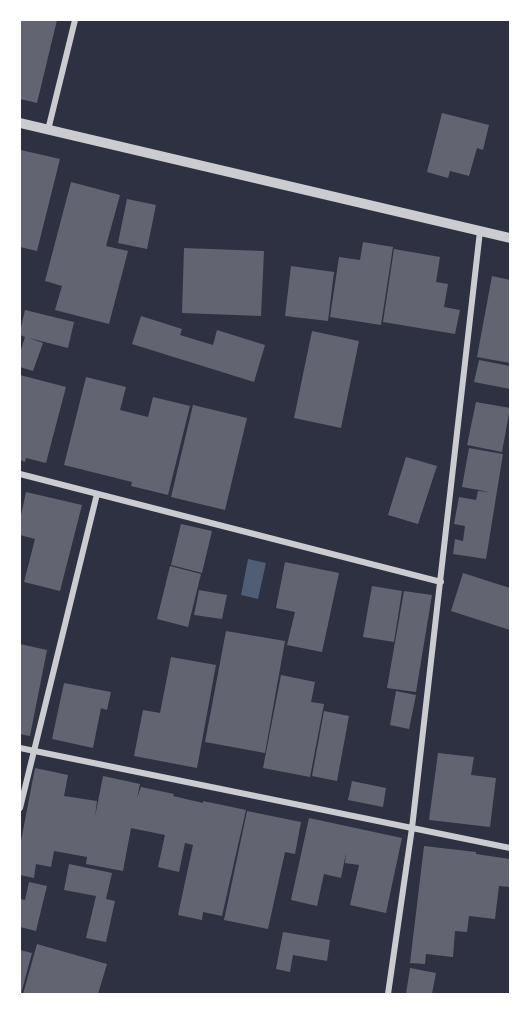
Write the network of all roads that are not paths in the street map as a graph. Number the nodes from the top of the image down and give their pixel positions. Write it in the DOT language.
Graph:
graph roads {
  1 [pos="75,20"];
  2 [pos="20,123"];
  3 [pos="48,130"];
  4 [pos="480,231"];
  5 [pos="510,238"];
  6 [pos="20,474"];
  7 [pos="97,494"];
  8 [pos="441,582"];
  9 [pos="20,748"];
  10 [pos="33,751"];
  11 [pos="20,808"];
  12 [pos="412,828"];
  13 [pos="510,848"];
  14 [pos="388,994"];
  1 -- 3 [label="street"];
  2 -- 3 [label="street"];
  3 -- 4 [label="street"];
  4 -- 5 [label="street"];
  4 -- 8 [label="street"];
  6 -- 7 [label="street"];
  7 -- 8 [label="street"];
  7 -- 10 [label="street"];
  8 -- 12 [label="street"];
  9 -- 10 [label="street"];
  10 -- 11 [label="street"];
  10 -- 12 [label="street"];
  12 -- 13 [label="street"];
  12 -- 14 [label="street"];
}
